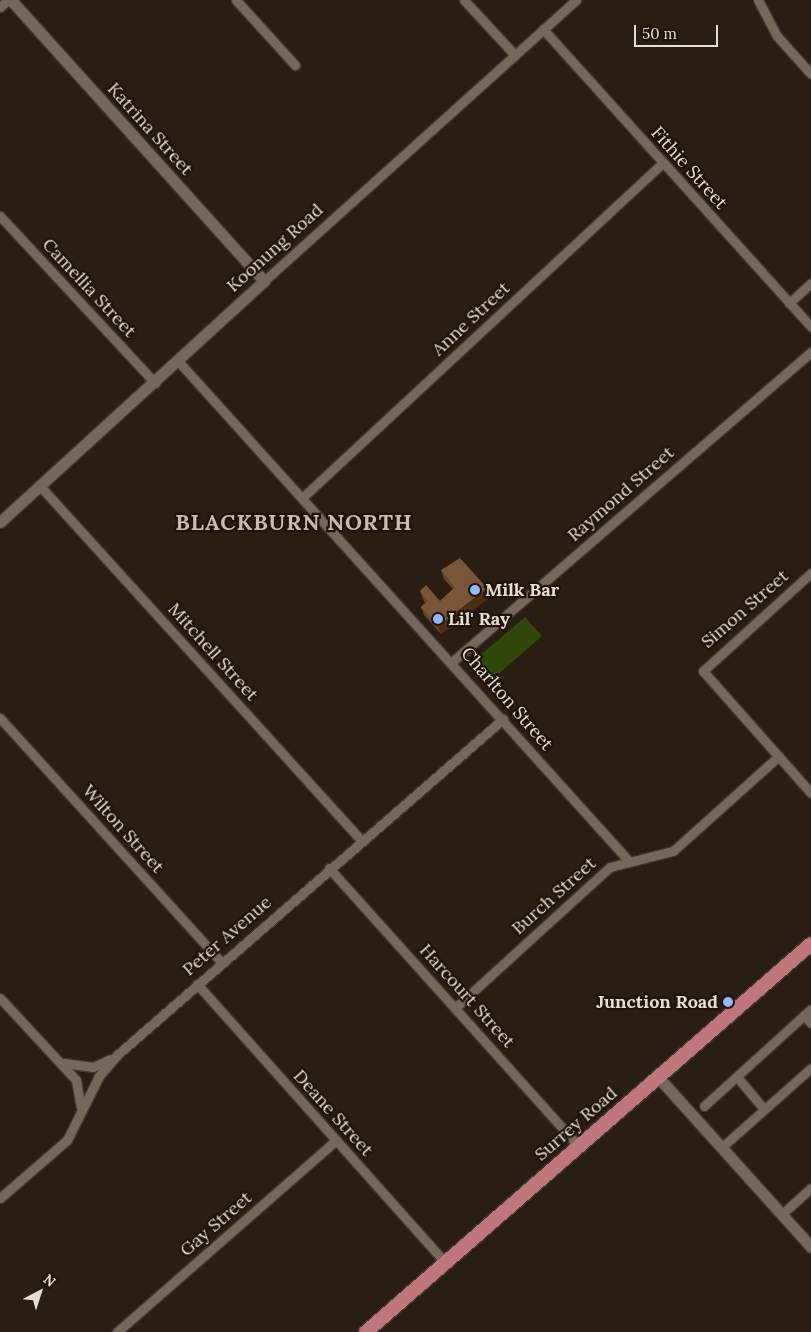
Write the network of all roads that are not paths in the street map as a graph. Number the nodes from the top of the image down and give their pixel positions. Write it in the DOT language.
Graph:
graph roads {
  1 [pos="9,0"];
  2 [pos="236,0"];
  3 [pos="464,0"];
  4 [pos="576,0"];
  5 [pos="758,0"];
  6 [pos="0,7"];
  7 [pos="544,29"];
  8 [pos="515,55"];
  9 [pos="295,66"];
  10 [pos="811,74"];
  11 [pos="662,164"];
  12 [pos="0,216"];
  13 [pos="264,281"];
  14 [pos="811,283"];
  15 [pos="790,303"];
  16 [pos="811,327"];
  17 [pos="811,352"];
  18 [pos="178,361"];
  19 [pos="154,383"];
  20 [pos="40,486"];
  21 [pos="302,498"];
  22 [pos="0,522"];
  23 [pos="811,573"];
  24 [pos="453,661"];
  25 [pos="0,718"];
  26 [pos="502,719"];
  27 [pos="778,756"];
  28 [pos="811,794"];
  29 [pos="361,840"];
  30 [pos="628,860"];
  31 [pos="329,868"];
  32 [pos="811,944"];
  33 [pos="221,962"];
  34 [pos="197,984"];
  35 [pos="0,998"];
  36 [pos="456,1007"];
  37 [pos="808,1012"];
  38 [pos="811,1023"];
  39 [pos="117,1055"];
  40 [pos="61,1062"];
  41 [pos="811,1068"];
  42 [pos="658,1077"];
  43 [pos="737,1077"];
  44 [pos="704,1106"];
  45 [pos="764,1109"];
  46 [pos="81,1110"];
  47 [pos="336,1140"];
  48 [pos="579,1147"];
  49 [pos="722,1147"];
  50 [pos="811,1188"];
  51 [pos="0,1198"];
  52 [pos="782,1214"];
  53 [pos="811,1247"];
  54 [pos="446,1263"];
  55 [pos="117,1332"];
  56 [pos="366,1332"];
  1 -- 6 [label="street"];
  1 -- 13 [label="street, Katrina Street"];
  2 -- 9 [label="street"];
  3 -- 8 [label="street"];
  4 -- 7 [label="street, Koonung Road"];
  5 -- 10 [label="street"];
  7 -- 8 [label="street, Koonung Road"];
  7 -- 11 [label="street, Fithie Street"];
  8 -- 13 [label="street, Koonung Road"];
  11 -- 15 [label="street, Fithie Street"];
  11 -- 21 [label="street, Anne Street"];
  12 -- 19 [label="street, Camellia Street"];
  13 -- 18 [label="street, Koonung Road"];
  14 -- 15 [label="street"];
  15 -- 16 [label="street, Fithie Street"];
  17 -- 24 [label="street, Raymond Street"];
  18 -- 19 [label="street, Koonung Road"];
  18 -- 21 [label="street, Charlton Street"];
  19 -- 20 [label="street, Koonung Road"];
  20 -- 22 [label="street, Koonung Road"];
  20 -- 29 [label="street, Mitchell Street"];
  21 -- 24 [label="street, Charlton Street"];
  23 -- 27 [label="street, Simon Street"];
  24 -- 26 [label="street, Charlton Street"];
  25 -- 33 [label="street, Wilton Street"];
  26 -- 29 [label="street, Peter Avenue"];
  26 -- 30 [label="street, Charlton Street"];
  27 -- 28 [label="street"];
  27 -- 30 [label="street, Burch Street"];
  29 -- 31 [label="street, Peter Avenue"];
  30 -- 36 [label="street, Burch Street"];
  31 -- 33 [label="street, Peter Avenue"];
  31 -- 36 [label="street, Harcourt Street"];
  32 -- 42 [label="main road, Surrey Road"];
  33 -- 34 [label="street, Peter Avenue"];
  34 -- 39 [label="street, Peter Avenue"];
  34 -- 47 [label="street, Deane Street"];
  35 -- 40 [label="street"];
  36 -- 48 [label="street, Harcourt Street"];
  37 -- 38 [label="street"];
  37 -- 43 [label="street"];
  39 -- 40 [label="street"];
  39 -- 46 [label="street, Peter Avenue"];
  40 -- 46 [label="street"];
  41 -- 45 [label="street"];
  42 -- 48 [label="main road, Surrey Road"];
  42 -- 49 [label="street"];
  43 -- 44 [label="street"];
  43 -- 45 [label="street"];
  45 -- 49 [label="street"];
  46 -- 51 [label="street, Peter Avenue"];
  47 -- 54 [label="street, Deane Street"];
  47 -- 55 [label="street, Gay Street"];
  48 -- 54 [label="main road, Surrey Road"];
  49 -- 52 [label="street"];
  50 -- 52 [label="street"];
  52 -- 53 [label="street"];
  54 -- 56 [label="main road, Surrey Road"];
}
